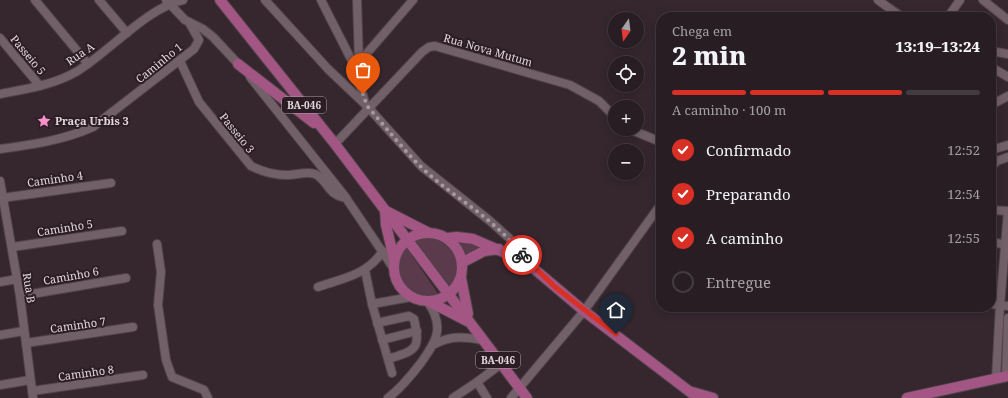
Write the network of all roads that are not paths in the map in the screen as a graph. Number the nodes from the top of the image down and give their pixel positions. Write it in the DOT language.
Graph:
graph roads {
  1 [pos="35,0"];
  2 [pos="99,0"];
  3 [pos="183,0"];
  4 [pos="220,0"];
  5 [pos="265,0"];
  6 [pos="321,0"];
  7 [pos="357,0"];
  8 [pos="413,0"];
  9 [pos="878,0"];
  10 [pos="960,0"];
  11 [pos="983,0"];
  12 [pos="167,2"];
  13 [pos="894,12"];
  14 [pos="952,12"];
  15 [pos="1008,20"];
  16 [pos="188,22"];
  17 [pos="127,33"];
  18 [pos="0,38"];
  19 [pos="996,52"];
  20 [pos="1008,54"];
  21 [pos="180,61"];
  22 [pos="88,64"];
  23 [pos="238,64"];
  24 [pos="357,65"];
  25 [pos="996,70"];
  26 [pos="1008,77"];
  27 [pos="40,86"];
  28 [pos="0,94"];
  29 [pos="1008,96"];
  30 [pos="996,102"];
  31 [pos="368,108"];
  32 [pos="608,110"];
  33 [pos="327,133"];
  34 [pos="644,135"];
  35 [pos="656,140"];
  36 [pos="335,144"];
  37 [pos="1008,145"];
  38 [pos="996,149"];
  39 [pos="0,150"];
  40 [pos="1008,157"];
  41 [pos="996,162"];
  42 [pos="0,181"];
  43 [pos="111,182"];
  44 [pos="2,198"];
  45 [pos="346,198"];
  46 [pos="386,210"];
  47 [pos="656,211"];
  48 [pos="996,211"];
  49 [pos="1008,212"];
  50 [pos="122,231"];
  51 [pos="429,233"];
  52 [pos="447,238"];
  53 [pos="407,240"];
  54 [pos="996,243"];
  55 [pos="157,244"];
  56 [pos="1007,245"];
  57 [pos="12,248"];
  58 [pos="499,249"];
  59 [pos="383,251"];
  60 [pos="463,262"];
  61 [pos="526,262"];
  62 [pos="394,266"];
  63 [pos="365,270"];
  64 [pos="126,278"];
  65 [pos="461,278"];
  66 [pos="17,279"];
  67 [pos="0,282"];
  68 [pos="318,287"];
  69 [pos="450,294"];
  70 [pos="20,296"];
  71 [pos="410,297"];
  72 [pos="428,301"];
  73 [pos="372,304"];
  74 [pos="1004,305"];
  75 [pos="584,311"];
  76 [pos="1008,318"];
  77 [pos="470,322"];
  78 [pos="377,323"];
  79 [pos="133,327"];
  80 [pos="24,331"];
  81 [pos="417,331"];
  82 [pos="0,335"];
  83 [pos="382,340"];
  84 [pos="483,340"];
  85 [pos="26,343"];
  86 [pos="997,343"];
  87 [pos="1006,343"];
  88 [pos="435,344"];
  89 [pos="388,359"];
  90 [pos="501,364"];
  91 [pos="392,373"];
  92 [pos="143,375"];
  93 [pos="1003,377"];
  94 [pos="30,380"];
  95 [pos="477,382"];
  96 [pos="0,385"];
  97 [pos="520,388"];
  98 [pos="32,394"];
  99 [pos="694,395"];
  100 [pos="208,398"];
  101 [pos="388,398"];
  102 [pos="453,398"];
  103 [pos="487,398"];
  104 [pos="511,398"];
  105 [pos="527,398"];
  106 [pos="714,398"];
  107 [pos="907,398"];
  1 -- 22 [label="street"];
  2 -- 17 [label="street"];
  3 -- 12 [label="street"];
  4 -- 33 [label="main road, BA-046 / BA-046"];
  5 -- 31 [label="street"];
  6 -- 24 [label="street"];
  7 -- 24 [label="street"];
  8 -- 24 [label="street"];
  9 -- 13 [label="street"];
  10 -- 14 [label="street"];
  11 -- 15 [label="street"];
  12 -- 16 [label="street"];
  12 -- 17 [label="street, Rua A"];
  16 -- 21 [label="street, Caminho 1"];
  16 -- 23 [label="street"];
  17 -- 22 [label="street, Rua A"];
  18 -- 27 [label="street, Passeio 5"];
  19 -- 20 [label="street"];
  21 -- 39 [label="street, Caminho 1"];
  21 -- 45 [label="street, Passeio 3"];
  22 -- 27 [label="street, Rua A"];
  23 -- 33 [label="main road"];
  23 -- 45 [label="street"];
  24 -- 31 [label="street"];
  25 -- 26 [label="street"];
  27 -- 28 [label="street, Rua A"];
  29 -- 30 [label="street"];
  31 -- 32 [label="street, Rua Nova Mutum"];
  31 -- 36 [label="street, Rua Nova Mutum"];
  31 -- 61 [label="street"];
  33 -- 36 [label="main road, BA-046 / BA-046"];
  34 -- 35 [label="street"];
  36 -- 46 [label="main road, BA-046 / BA-046"];
  37 -- 38 [label="street"];
  40 -- 41 [label="street"];
  42 -- 44 [label="street, Rua B"];
  43 -- 44 [label="street, Caminho 4"];
  44 -- 57 [label="street, Rua B"];
  45 -- 59 [label="street"];
  46 -- 51 [label="main road"];
  46 -- 53 [label="main road, BA-046 / BA-046"];
  46 -- 62 [label="main road"];
  47 -- 75 [label="street"];
  48 -- 49 [label="street"];
  49 -- 56 [label="street"];
  50 -- 57 [label="street, Caminho 5"];
  51 -- 52 [label="main road"];
  51 -- 53 [label="main road"];
  52 -- 58 [label="main road"];
  52 -- 60 [label="main road"];
  53 -- 62 [label="main road"];
  53 -- 69 [label="main road, BA-046 / BA-046"];
  54 -- 56 [label="street"];
  55 -- 100 [label="street"];
  56 -- 74 [label="street"];
  57 -- 66 [label="street, Rua B"];
  58 -- 60 [label="main road"];
  58 -- 61 [label="main road"];
  59 -- 62 [label="street"];
  59 -- 63 [label="street"];
  60 -- 65 [label="main road"];
  61 -- 75 [label="main road"];
  62 -- 71 [label="main road"];
  63 -- 68 [label="street"];
  63 -- 73 [label="street"];
  64 -- 70 [label="street, Caminho 6"];
  65 -- 69 [label="main road"];
  65 -- 77 [label="main road"];
  66 -- 67 [label="street"];
  66 -- 70 [label="street, Rua B"];
  69 -- 72 [label="main road"];
  69 -- 77 [label="main road, BA-046 / BA-046"];
  70 -- 80 [label="street, Rua B"];
  71 -- 72 [label="main road"];
  71 -- 73 [label="street"];
  72 -- 77 [label="main road"];
  72 -- 88 [label="street"];
  73 -- 78 [label="street"];
  74 -- 86 [label="street"];
  75 -- 97 [label="street"];
  75 -- 99 [label="main road"];
  76 -- 87 [label="street"];
  77 -- 84 [label="main road, BA-046 / BA-046"];
  78 -- 81 [label="street"];
  78 -- 83 [label="street"];
  79 -- 85 [label="street, Caminho 7"];
  80 -- 82 [label="street"];
  80 -- 85 [label="street, Rua B"];
  81 -- 83 [label="street"];
  81 -- 89 [label="street"];
  83 -- 89 [label="street"];
  84 -- 88 [label="street"];
  84 -- 90 [label="main road, BA-046 / BA-046"];
  85 -- 94 [label="street, Rua B"];
  86 -- 87 [label="street"];
  86 -- 93 [label="street"];
  87 -- 93 [label="street"];
  88 -- 101 [label="street"];
  89 -- 91 [label="street"];
  90 -- 95 [label="street"];
  90 -- 97 [label="main road, BA-046 / BA-046"];
  92 -- 98 [label="street, Caminho 8"];
  93 -- 107 [label="main road"];
  94 -- 96 [label="street"];
  94 -- 98 [label="street, Rua B"];
  95 -- 102 [label="street"];
  95 -- 103 [label="street"];
  97 -- 104 [label="street"];
  97 -- 105 [label="main road, BA-046 / BA-046"];
  99 -- 106 [label="main road"];
}
